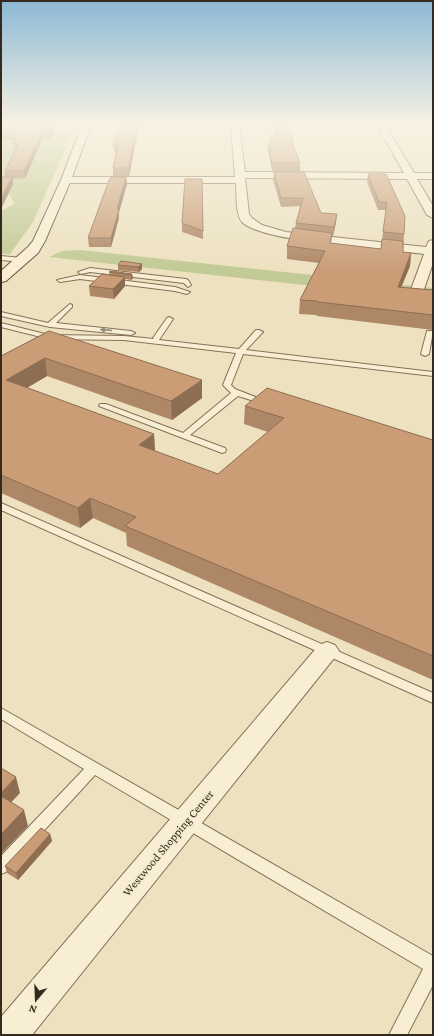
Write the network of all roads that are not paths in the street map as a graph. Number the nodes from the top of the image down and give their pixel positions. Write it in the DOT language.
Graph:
graph roads {
  1 [pos="408,173"];
  2 [pos="68,176"];
  3 [pos="240,176"];
  4 [pos="410,176"];
  5 [pos="433,176"];
  6 [pos="433,215"];
  7 [pos="432,248"];
  8 [pos="1,258"];
  9 [pos="22,260"];
  10 [pos="90,270"];
  11 [pos="81,272"];
  12 [pos="1,278"];
  13 [pos="63,279"];
  14 [pos="187,285"];
  15 [pos="417,292"];
  16 [pos="70,306"];
  17 [pos="1,314"];
  18 [pos="169,319"];
  19 [pos="1,325"];
  20 [pos="50,325"];
  21 [pos="259,332"];
  22 [pos="430,333"];
  23 [pos="49,337"];
  24 [pos="157,338"];
  25 [pos="37,343"];
  26 [pos="214,348"];
  27 [pos="241,351"];
  28 [pos="425,354"];
  29 [pos="433,374"];
  30 [pos="236,393"];
  31 [pos="274,405"];
  32 [pos="103,406"];
  33 [pos="184,436"];
  34 [pos="222,450"];
  35 [pos="1,506"];
  36 [pos="327,651"];
  37 [pos="433,698"];
  38 [pos="1,713"];
  39 [pos="93,768"];
  40 [pos="185,822"];
  41 [pos="1,867"];
  42 [pos="433,966"];
  43 [pos="9,1035"];
  44 [pos="398,1035"];
  1 -- 4 [label="street"];
  2 -- 3 [label="street"];
  2 -- 9 [label="main road"];
  3 -- 4 [label="street"];
  3 -- 7 [label="street"];
  4 -- 5 [label="street"];
  4 -- 6 [label="street"];
  7 -- 15 [label="street"];
  8 -- 9 [label="lane"];
  9 -- 12 [label="main road"];
  10 -- 11 [label="lane"];
  10 -- 14 [label="lane"];
  10 -- 14 [label="lane"];
  13 -- 14 [label="lane"];
  16 -- 20 [label="lane"];
  17 -- 20 [label="lane"];
  18 -- 24 [label="lane"];
  19 -- 23 [label="lane"];
  24 -- 20 [label="lane, one-way"];
  21 -- 27 [label="lane"];
  22 -- 28 [label="lane"];
  23 -- 25 [label="lane"];
  23 -- 26 [label="lane"];
  24 -- 26 [label="lane"];
  26 -- 27 [label="lane"];
  27 -- 29 [label="lane"];
  27 -- 30 [label="lane"];
  30 -- 31 [label="lane"];
  30 -- 33 [label="lane"];
  32 -- 33 [label="lane"];
  33 -- 34 [label="lane"];
  35 -- 36 [label="lane"];
  36 -- 37 [label="lane"];
  36 -- 40 [label="street, Westwood Shopping Center"];
  38 -- 39 [label="lane"];
  39 -- 40 [label="lane"];
  39 -- 41 [label="lane"];
  40 -- 42 [label="lane"];
  40 -- 43 [label="street, Westwood Shopping Center"];
  42 -- 44 [label="lane"];
}
